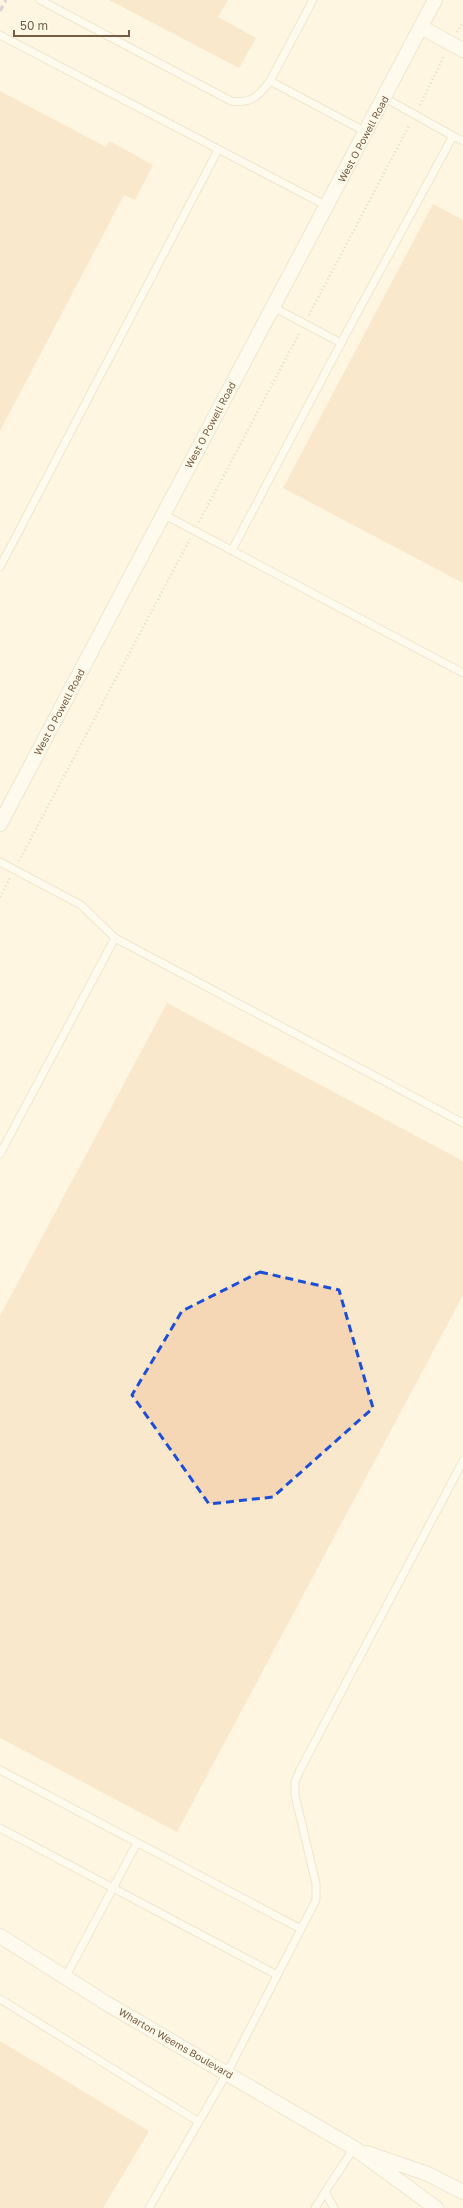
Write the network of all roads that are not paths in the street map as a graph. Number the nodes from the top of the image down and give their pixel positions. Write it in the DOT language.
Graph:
graph roads {
  1 [pos="40,0"];
  2 [pos="313,0"];
  3 [pos="435,0"];
  4 [pos="421,27"];
  5 [pos="0,35"];
  6 [pos="463,50"];
  7 [pos="270,81"];
  8 [pos="385,98"];
  9 [pos="367,132"];
  10 [pos="454,136"];
  11 [pos="463,141"];
  12 [pos="218,150"];
  13 [pos="327,206"];
  14 [pos="273,307"];
  15 [pos="341,342"];
  16 [pos="163,514"];
  17 [pos="232,550"];
  18 [pos="0,567"];
  19 [pos="463,673"];
  20 [pos="0,824"];
  21 [pos="0,862"];
  22 [pos="115,938"];
  23 [pos="463,1123"];
  24 [pos="0,1154"];
  25 [pos="463,1461"];
  26 [pos="0,1770"];
  27 [pos="0,1828"];
  28 [pos="137,1843"];
  29 [pos="113,1888"];
  30 [pos="301,1929"];
  31 [pos="0,1936"];
  32 [pos="277,1975"];
  33 [pos="66,1976"];
  34 [pos="0,1999"];
  35 [pos="227,2073"];
  36 [pos="199,2122"];
  37 [pos="354,2148"];
  38 [pos="325,2192"];
  39 [pos="463,2192"];
  40 [pos="149,2208"];
  41 [pos="315,2208"];
  42 [pos="334,2208"];
  43 [pos="436,2208"];
  1 -- 7 [label="lane"];
  2 -- 7 [label="lane"];
  3 -- 4 [label="street, West O Powell Road"];
  4 -- 6 [label="street"];
  4 -- 8 [label="street, West O Powell Road"];
  5 -- 12 [label="lane"];
  7 -- 9 [label="lane"];
  8 -- 9 [label="street, West O Powell Road"];
  8 -- 10 [label="lane"];
  9 -- 13 [label="street, West O Powell Road"];
  10 -- 11 [label="lane"];
  10 -- 15 [label="lane"];
  12 -- 13 [label="lane"];
  12 -- 18 [label="lane"];
  13 -- 14 [label="street, West O Powell Road"];
  14 -- 15 [label="lane"];
  14 -- 16 [label="street, West O Powell Road"];
  15 -- 17 [label="lane"];
  16 -- 17 [label="lane"];
  16 -- 20 [label="street, West O Powell Road"];
  17 -- 19 [label="lane"];
  21 -- 22 [label="lane"];
  22 -- 23 [label="lane"];
  22 -- 24 [label="lane"];
  25 -- 30 [label="lane"];
  26 -- 28 [label="lane"];
  27 -- 29 [label="lane"];
  28 -- 29 [label="lane"];
  28 -- 30 [label="lane"];
  29 -- 32 [label="lane"];
  29 -- 33 [label="lane"];
  30 -- 32 [label="lane"];
  31 -- 33 [label="street, Wharton Weems Boulevard"];
  32 -- 35 [label="lane"];
  33 -- 35 [label="street, Wharton Weems Boulevard"];
  34 -- 36 [label="lane"];
  35 -- 36 [label="lane"];
  35 -- 37 [label="street, Wharton Weems Boulevard"];
  36 -- 40 [label="lane"];
  37 -- 38 [label="lane"];
  37 -- 39 [label="street, Wharton Weems Boulevard"];
  37 -- 43 [label="street, Wharton Weems Boulevard"];
  38 -- 41 [label="lane"];
  38 -- 42 [label="lane"];
}
